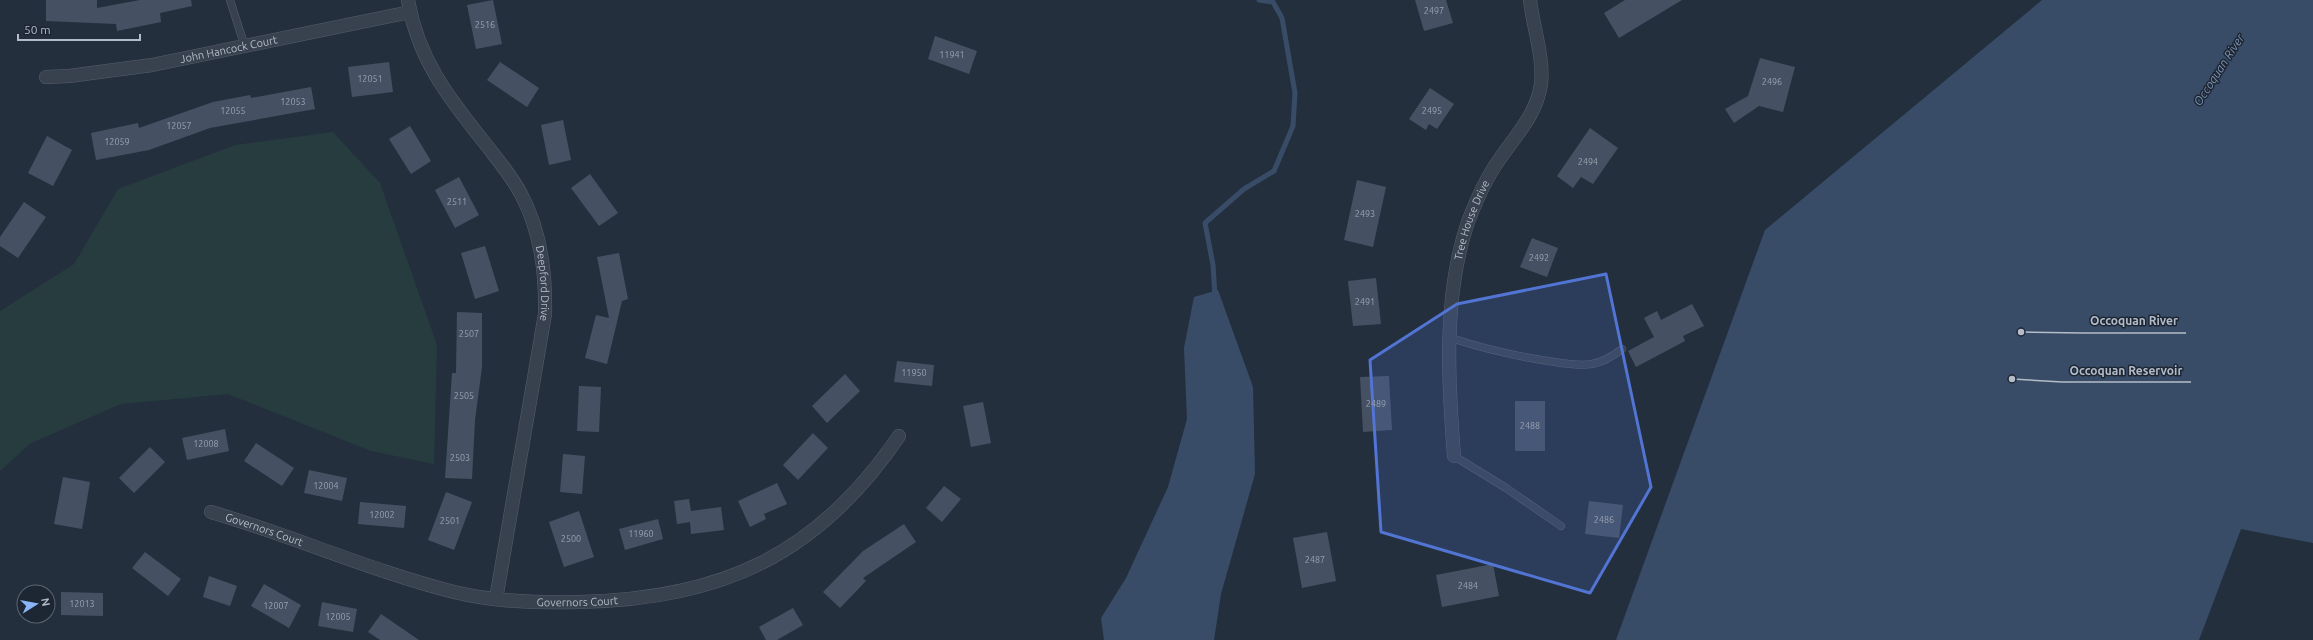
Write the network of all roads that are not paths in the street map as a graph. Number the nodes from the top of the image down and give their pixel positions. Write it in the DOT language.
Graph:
graph roads {
  1 [pos="230,0"];
  2 [pos="1530,0"];
  3 [pos="410,6"];
  4 [pos="245,46"];
  5 [pos="46,77"];
  6 [pos="1450,338"];
  7 [pos="1622,349"];
  8 [pos="900,436"];
  9 [pos="1454,456"];
  10 [pos="211,512"];
  11 [pos="1561,526"];
  12 [pos="496,599"];
  1 -- 4 [label="lane"];
  2 -- 6 [label="street, Tree House Drive"];
  3 -- 4 [label="street, John Hancock Court"];
  3 -- 12 [label="street, Deepford Drive"];
  4 -- 5 [label="street, John Hancock Court"];
  6 -- 7 [label="lane"];
  6 -- 9 [label="street, Tree House Drive"];
  8 -- 12 [label="street, Governors Court"];
  9 -- 11 [label="lane"];
  10 -- 12 [label="street, Governors Court"];
}
